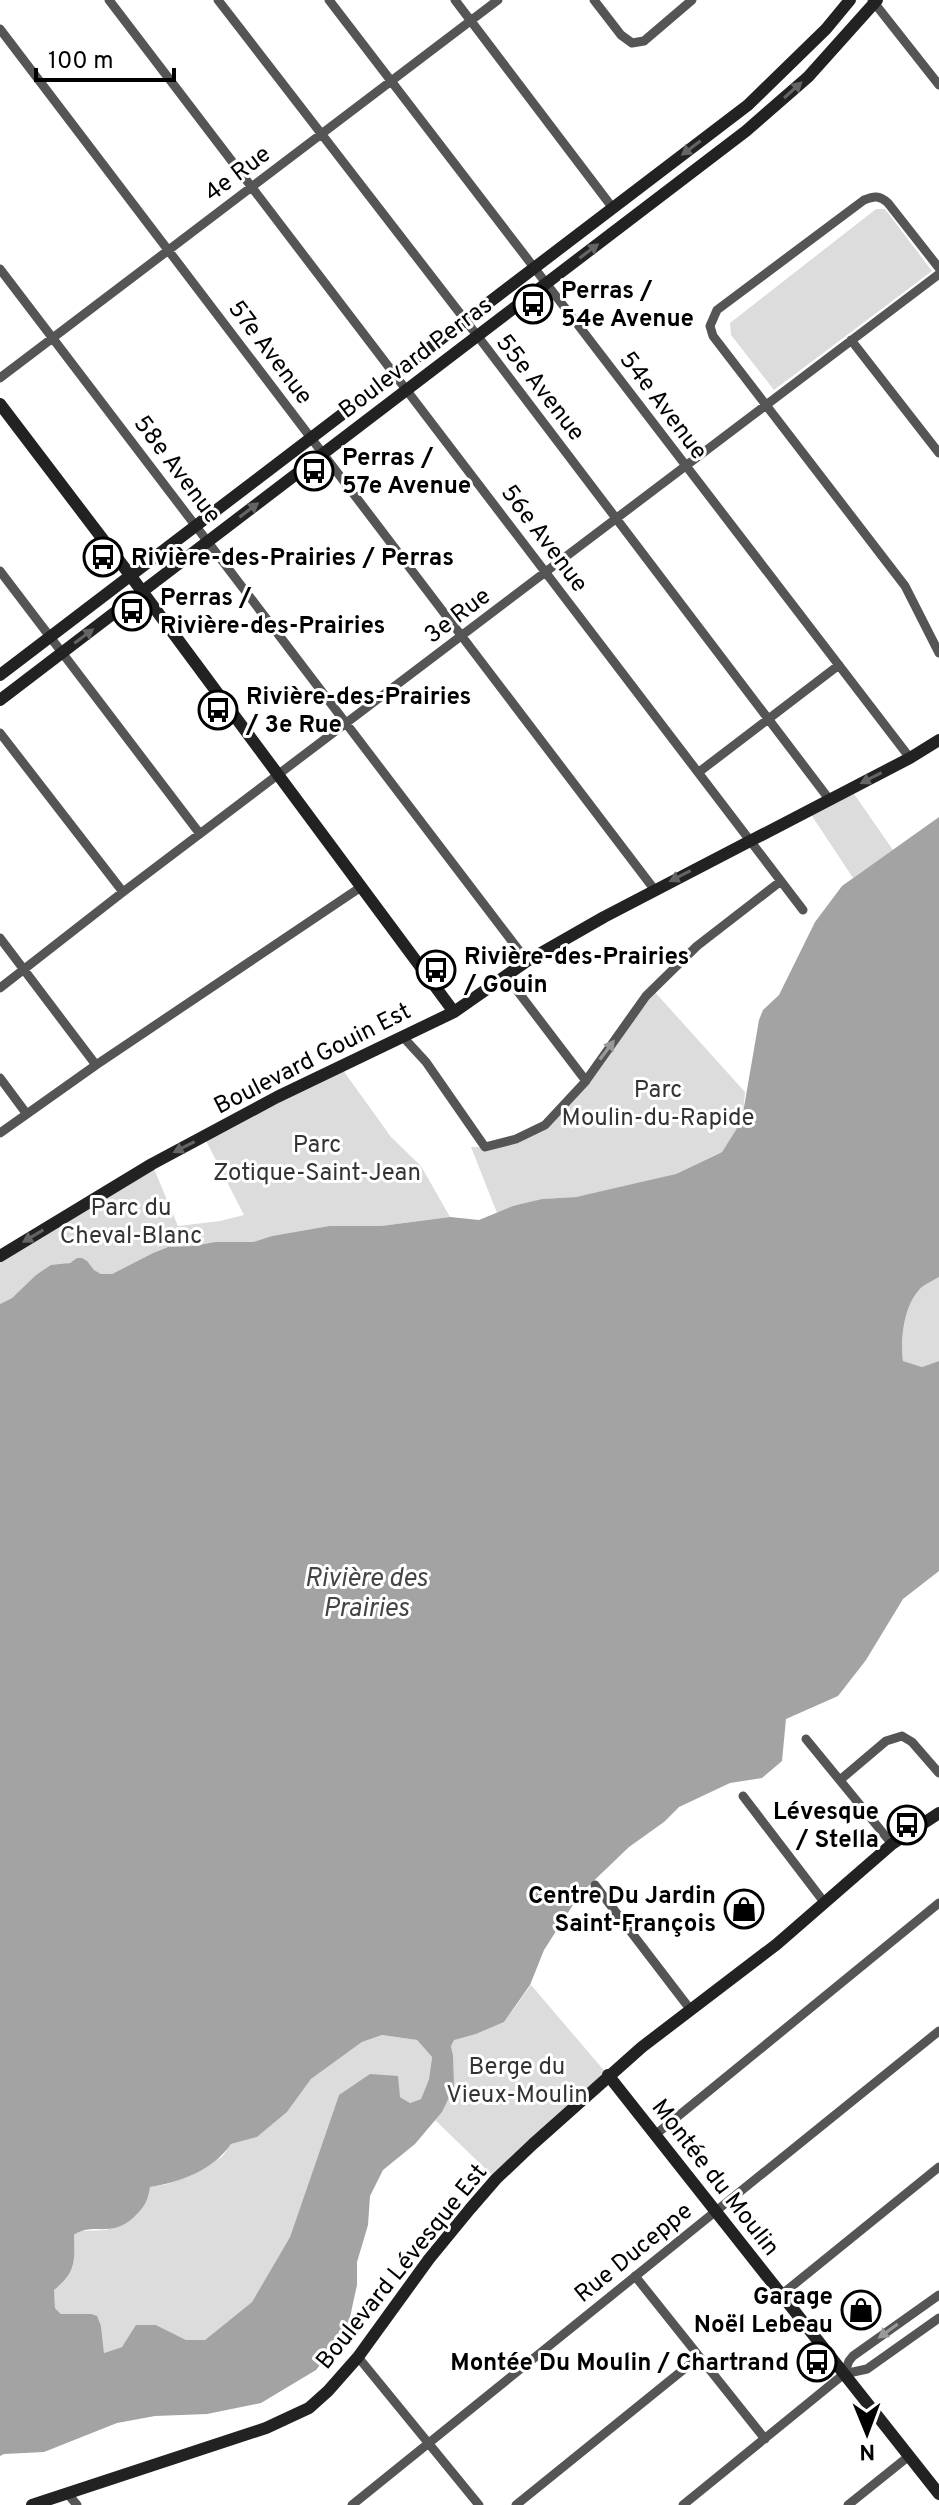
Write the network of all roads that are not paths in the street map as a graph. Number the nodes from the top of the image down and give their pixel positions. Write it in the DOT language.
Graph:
graph roads {
  1 [pos="109,0"];
  2 [pos="218,0"];
  3 [pos="329,0"];
  4 [pos="455,0"];
  5 [pos="498,0"];
  6 [pos="594,0"];
  7 [pos="692,0"];
  8 [pos="850,0"];
  9 [pos="874,1"];
  10 [pos="471,21"];
  11 [pos="0,29"];
  12 [pos="391,81"];
  13 [pos="939,85"];
  14 [pos="321,135"];
  15 [pos="252,187"];
  16 [pos="612,207"];
  17 [pos="169,251"];
  18 [pos="535,267"];
  19 [pos="0,269"];
  20 [pos="939,271"];
  21 [pos="547,284"];
  22 [pos="464,321"];
  23 [pos="477,337"];
  24 [pos="53,339"];
  25 [pos="851,340"];
  26 [pos="394,374"];
  27 [pos="0,378"];
  28 [pos="407,391"];
  29 [pos="0,404"];
  30 [pos="766,405"];
  31 [pos="311,438"];
  32 [pos="939,453"];
  33 [pos="323,454"];
  34 [pos="685,465"];
  35 [pos="616,517"];
  36 [pos="196,526"];
  37 [pos="207,542"];
  38 [pos="0,571"];
  39 [pos="546,572"];
  40 [pos="130,575"];
  41 [pos="142,592"];
  42 [pos="462,636"];
  43 [pos="50,637"];
  44 [pos="62,653"];
  45 [pos="939,653"];
  46 [pos="839,665"];
  47 [pos="0,675"];
  48 [pos="0,700"];
  49 [pos="769,720"];
  50 [pos="347,724"];
  51 [pos="0,733"];
  52 [pos="939,740"];
  53 [pos="910,758"];
  54 [pos="699,772"];
  55 [pos="279,776"];
  56 [pos="829,799"];
  57 [pos="200,834"];
  58 [pos="750,841"];
  59 [pos="781,881"];
  60 [pos="361,887"];
  61 [pos="654,889"];
  62 [pos="123,892"];
  63 [pos="803,910"];
  64 [pos="0,938"];
  65 [pos="527,961"];
  66 [pos="24,969"];
  67 [pos="506,976"];
  68 [pos="0,988"];
  69 [pos="454,1012"];
  70 [pos="403,1037"];
  71 [pos="96,1065"];
  72 [pos="0,1078"];
  73 [pos="586,1081"];
  74 [pos="26,1113"];
  75 [pos="0,1133"];
  76 [pos="0,1256"];
  77 [pos="806,1739"];
  78 [pos="939,1773"];
  79 [pos="840,1780"];
  80 [pos="743,1796"];
  81 [pos="939,1813"];
  82 [pos="892,1844"];
  83 [pos="595,1885"];
  84 [pos="824,1902"];
  85 [pos="939,1903"];
  86 [pos="690,2009"];
  87 [pos="939,2031"];
  88 [pos="608,2075"];
  89 [pos="655,2135"];
  90 [pos="939,2167"];
  91 [pos="716,2212"];
  92 [pos="635,2276"];
  93 [pos="781,2295"];
  94 [pos="939,2295"];
  95 [pos="939,2318"];
  96 [pos="358,2357"];
  97 [pos="699,2357"];
  98 [pos="844,2374"];
  99 [pos="765,2439"];
  100 [pos="429,2443"];
  101 [pos="909,2456"];
  102 [pos="67,2493"];
  103 [pos="939,2494"];
  104 [pos="32,2505"];
  105 [pos="77,2505"];
  106 [pos="352,2505"];
  107 [pos="479,2505"];
  108 [pos="516,2505"];
  109 [pos="683,2505"];
  110 [pos="848,2505"];
  1 -- 15 [label="street, 56e Avenue"];
  2 -- 14 [label="street, 55e Avenue"];
  3 -- 12 [label="street, 54e Avenue"];
  4 -- 10 [label="street"];
  5 -- 10 [label="street, 4e Rue"];
  6 -- 7 [label="street"];
  8 -- 16 [label="street, Boulevard Perras, one-way"];
  9 -- 13 [label="street"];
  21 -- 9 [label="street, Boulevard Perras, one-way"];
  10 -- 12 [label="street, 4e Rue"];
  10 -- 16 [label="street"];
  11 -- 17 [label="street, 57e Avenue"];
  12 -- 14 [label="street, 4e Rue"];
  12 -- 18 [label="street, 54e Avenue"];
  14 -- 15 [label="street, 4e Rue"];
  14 -- 22 [label="street, 55e Avenue"];
  15 -- 17 [label="street, 4e Rue"];
  15 -- 26 [label="street, 56e Avenue"];
  16 -- 18 [label="street, Boulevard Perras"];
  17 -- 24 [label="street, 4e Rue"];
  17 -- 31 [label="street, 57e Avenue"];
  18 -- 21 [label="street, 54e Avenue"];
  18 -- 22 [label="street, Boulevard Perras"];
  19 -- 24 [label="street, 58e Avenue"];
  20 -- 25 [label="street, 3e Rue"];
  20 -- 30 [label="street"];
  21 -- 23 [label="street, Boulevard Perras"];
  21 -- 34 [label="street, 54e Avenue"];
  22 -- 23 [label="street, 55e Avenue"];
  22 -- 26 [label="street, Boulevard Perras"];
  23 -- 28 [label="street, Boulevard Perras"];
  23 -- 35 [label="street, 55e Avenue"];
  24 -- 27 [label="street, 4e Rue"];
  24 -- 36 [label="street, 58e Avenue"];
  25 -- 30 [label="street, 3e Rue"];
  25 -- 32 [label="street"];
  26 -- 28 [label="street, 56e Avenue"];
  26 -- 31 [label="street, Boulevard Perras"];
  28 -- 33 [label="street, Boulevard Perras"];
  28 -- 39 [label="street, 56e Avenue"];
  29 -- 40 [label="street"];
  30 -- 34 [label="street, 3e Rue"];
  30 -- 45 [label="street"];
  31 -- 33 [label="street, 57e Avenue"];
  31 -- 36 [label="street, Boulevard Perras"];
  37 -- 33 [label="street, Boulevard Perras, one-way"];
  33 -- 42 [label="street, 57e Avenue"];
  34 -- 35 [label="street, 3e Rue"];
  34 -- 46 [label="street, 54e Avenue"];
  35 -- 39 [label="street, 3e Rue"];
  35 -- 49 [label="street, 55e Avenue"];
  36 -- 37 [label="street, 58e Avenue"];
  36 -- 40 [label="street, Boulevard Perras"];
  37 -- 41 [label="street, Boulevard Perras"];
  37 -- 50 [label="street, 58e Avenue"];
  38 -- 43 [label="street"];
  39 -- 42 [label="street, 3e Rue"];
  39 -- 54 [label="street, 56e Avenue"];
  40 -- 41 [label="street"];
  40 -- 43 [label="street, Boulevard Perras"];
  44 -- 41 [label="street, Boulevard Perras, one-way"];
  41 -- 55 [label="street"];
  42 -- 50 [label="street, 3e Rue"];
  42 -- 61 [label="street, 57e Avenue"];
  43 -- 44 [label="street"];
  43 -- 47 [label="street, Boulevard Perras"];
  44 -- 48 [label="street, Boulevard Perras"];
  44 -- 57 [label="street"];
  46 -- 49 [label="street"];
  46 -- 53 [label="street, 54e Avenue"];
  49 -- 54 [label="street"];
  49 -- 56 [label="street, 55e Avenue"];
  50 -- 55 [label="street, 3e Rue"];
  50 -- 65 [label="street, 58e Avenue"];
  51 -- 62 [label="street"];
  52 -- 53 [label="street, Boulevard Gouin Est"];
  53 -- 56 [label="street, Boulevard Gouin Est, one-way"];
  54 -- 58 [label="street, 56e Avenue"];
  55 -- 57 [label="street, 3e Rue"];
  55 -- 60 [label="street"];
  56 -- 58 [label="street, Boulevard Gouin Est"];
  57 -- 62 [label="street, 3e Rue"];
  58 -- 59 [label="street, 56e Avenue"];
  58 -- 61 [label="street, Boulevard Gouin Est, one-way"];
  59 -- 63 [label="street, 56e Avenue"];
  73 -- 59 [label="street, one-way"];
  60 -- 69 [label="street"];
  60 -- 71 [label="street"];
  61 -- 65 [label="street, Boulevard Gouin Est"];
  62 -- 66 [label="street, 3e Rue"];
  64 -- 66 [label="street"];
  65 -- 67 [label="street, Boulevard Gouin Est"];
  66 -- 68 [label="street, 3e Rue"];
  66 -- 71 [label="street"];
  67 -- 69 [label="street, Boulevard Gouin Est"];
  67 -- 73 [label="street"];
  69 -- 70 [label="street, Boulevard Gouin Est"];
  70 -- 73 [label="street"];
  70 -- 76 [label="street, Boulevard Gouin Est, one-way"];
  71 -- 74 [label="street"];
  72 -- 74 [label="street"];
  74 -- 75 [label="street"];
  77 -- 79 [label="street"];
  78 -- 79 [label="street"];
  79 -- 82 [label="street"];
  80 -- 84 [label="street"];
  81 -- 82 [label="street, Boulevard Lévesque Est"];
  82 -- 84 [label="street, Boulevard Lévesque Est"];
  83 -- 86 [label="street"];
  84 -- 86 [label="street, Boulevard Lévesque Est"];
  85 -- 89 [label="street"];
  86 -- 88 [label="street, Boulevard Lévesque Est"];
  87 -- 91 [label="street, Rue Duceppe"];
  88 -- 89 [label="street, Montée du Moulin"];
  88 -- 96 [label="street, Boulevard Lévesque Est"];
  89 -- 91 [label="street, Montée du Moulin"];
  90 -- 93 [label="street"];
  91 -- 92 [label="street, Rue Duceppe"];
  91 -- 93 [label="street, Montée du Moulin"];
  92 -- 97 [label="street"];
  92 -- 100 [label="street, Rue Duceppe"];
  93 -- 98 [label="street, Montée du Moulin"];
  94 -- 98 [label="street, one-way"];
  95 -- 98 [label="street"];
  96 -- 100 [label="street"];
  96 -- 102 [label="street, Boulevard Lévesque Est"];
  97 -- 99 [label="street"];
  97 -- 108 [label="street"];
  98 -- 99 [label="street"];
  98 -- 101 [label="street, Montée du Moulin"];
  99 -- 109 [label="street"];
  100 -- 106 [label="street, Rue Duceppe"];
  100 -- 107 [label="street"];
  101 -- 103 [label="street, Montée du Moulin"];
  101 -- 110 [label="street"];
  102 -- 104 [label="street, Boulevard Lévesque Est"];
  102 -- 105 [label="street"];
}
